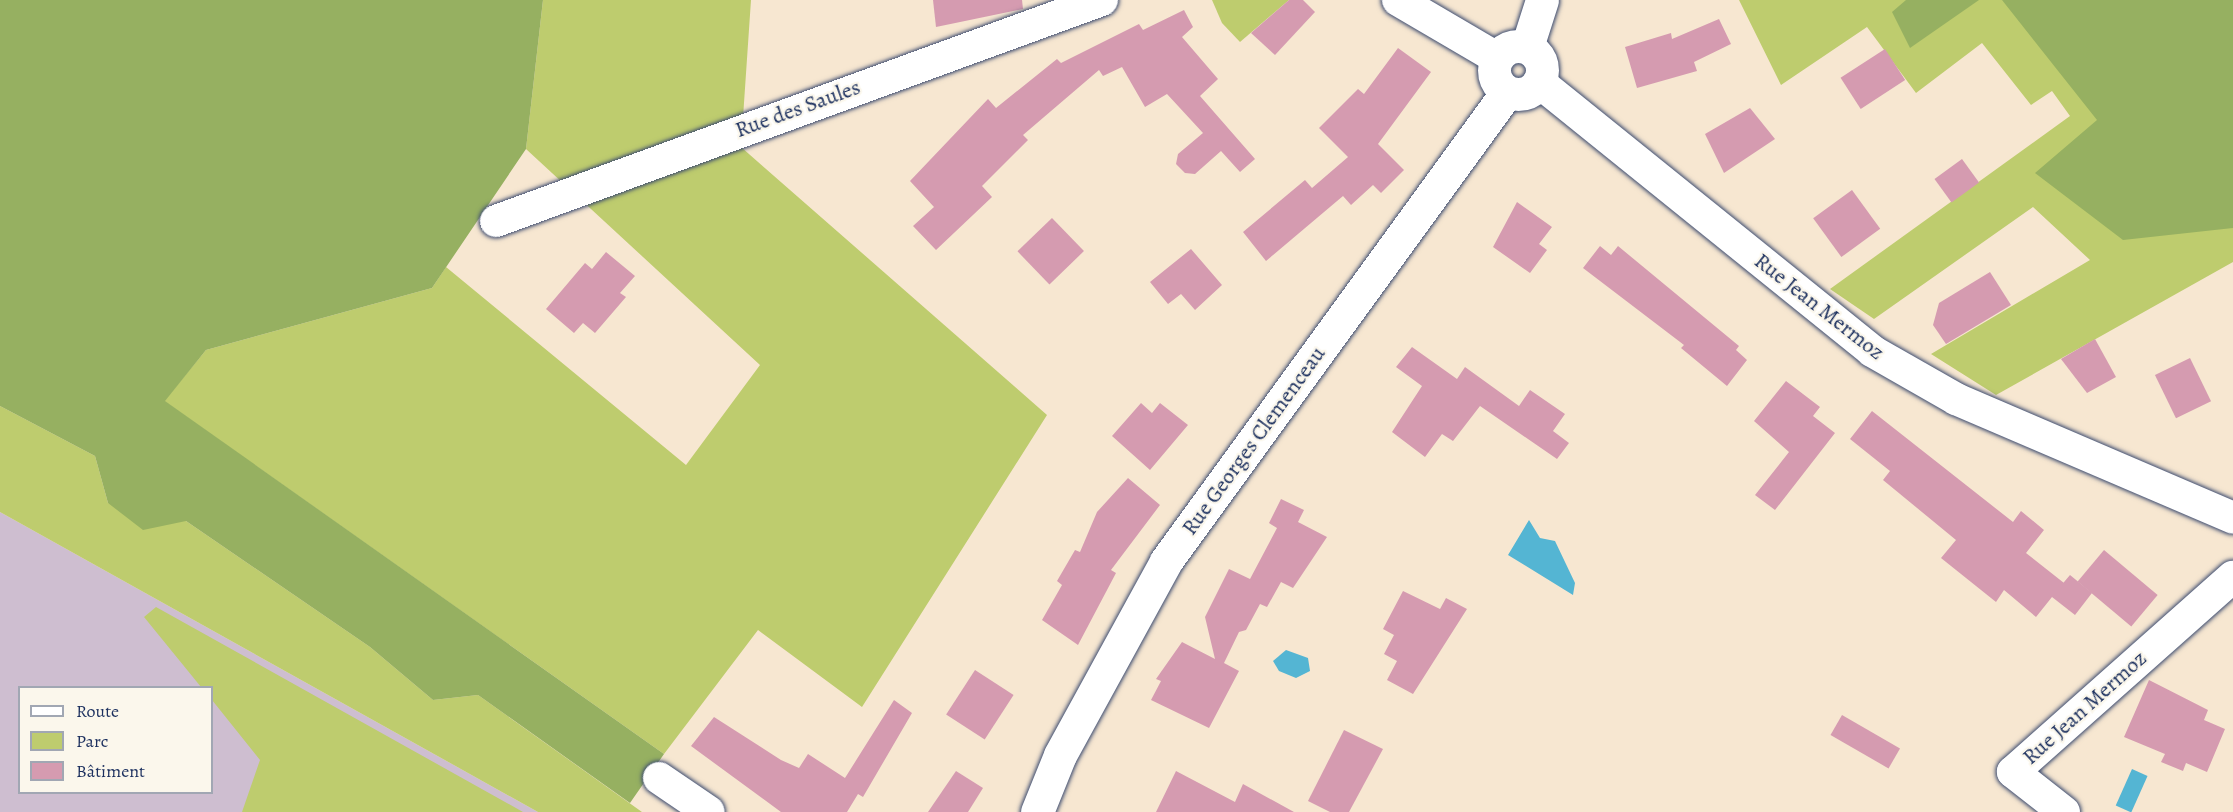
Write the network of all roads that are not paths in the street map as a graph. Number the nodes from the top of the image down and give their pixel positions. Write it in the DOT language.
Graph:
graph roads {
  1 [pos="1102,0"];
  2 [pos="1398,0"];
  3 [pos="1542,0"];
  4 [pos="1527,47"];
  5 [pos="1497,58"];
  6 [pos="1539,82"];
  7 [pos="1507,92"];
  8 [pos="496,221"];
  9 [pos="2233,518"];
  10 [pos="2233,577"];
  11 [pos="659,778"];
  12 [pos="709,812"];
  13 [pos="1037,812"];
  14 [pos="2064,812"];
  1 -- 8 [label="street, Rue des Saules"];
  2 -- 5 [label="street"];
  3 -- 4 [label="street"];
  4 -- 5 [label="street"];
  4 -- 6 [label="street"];
  5 -- 7 [label="street"];
  6 -- 7 [label="street"];
  6 -- 9 [label="street, Rue Jean Mermoz"];
  7 -- 13 [label="street, Rue Georges Clemenceau"];
  10 -- 14 [label="street, Rue Jean Mermoz"];
  11 -- 12 [label="street"];
}
